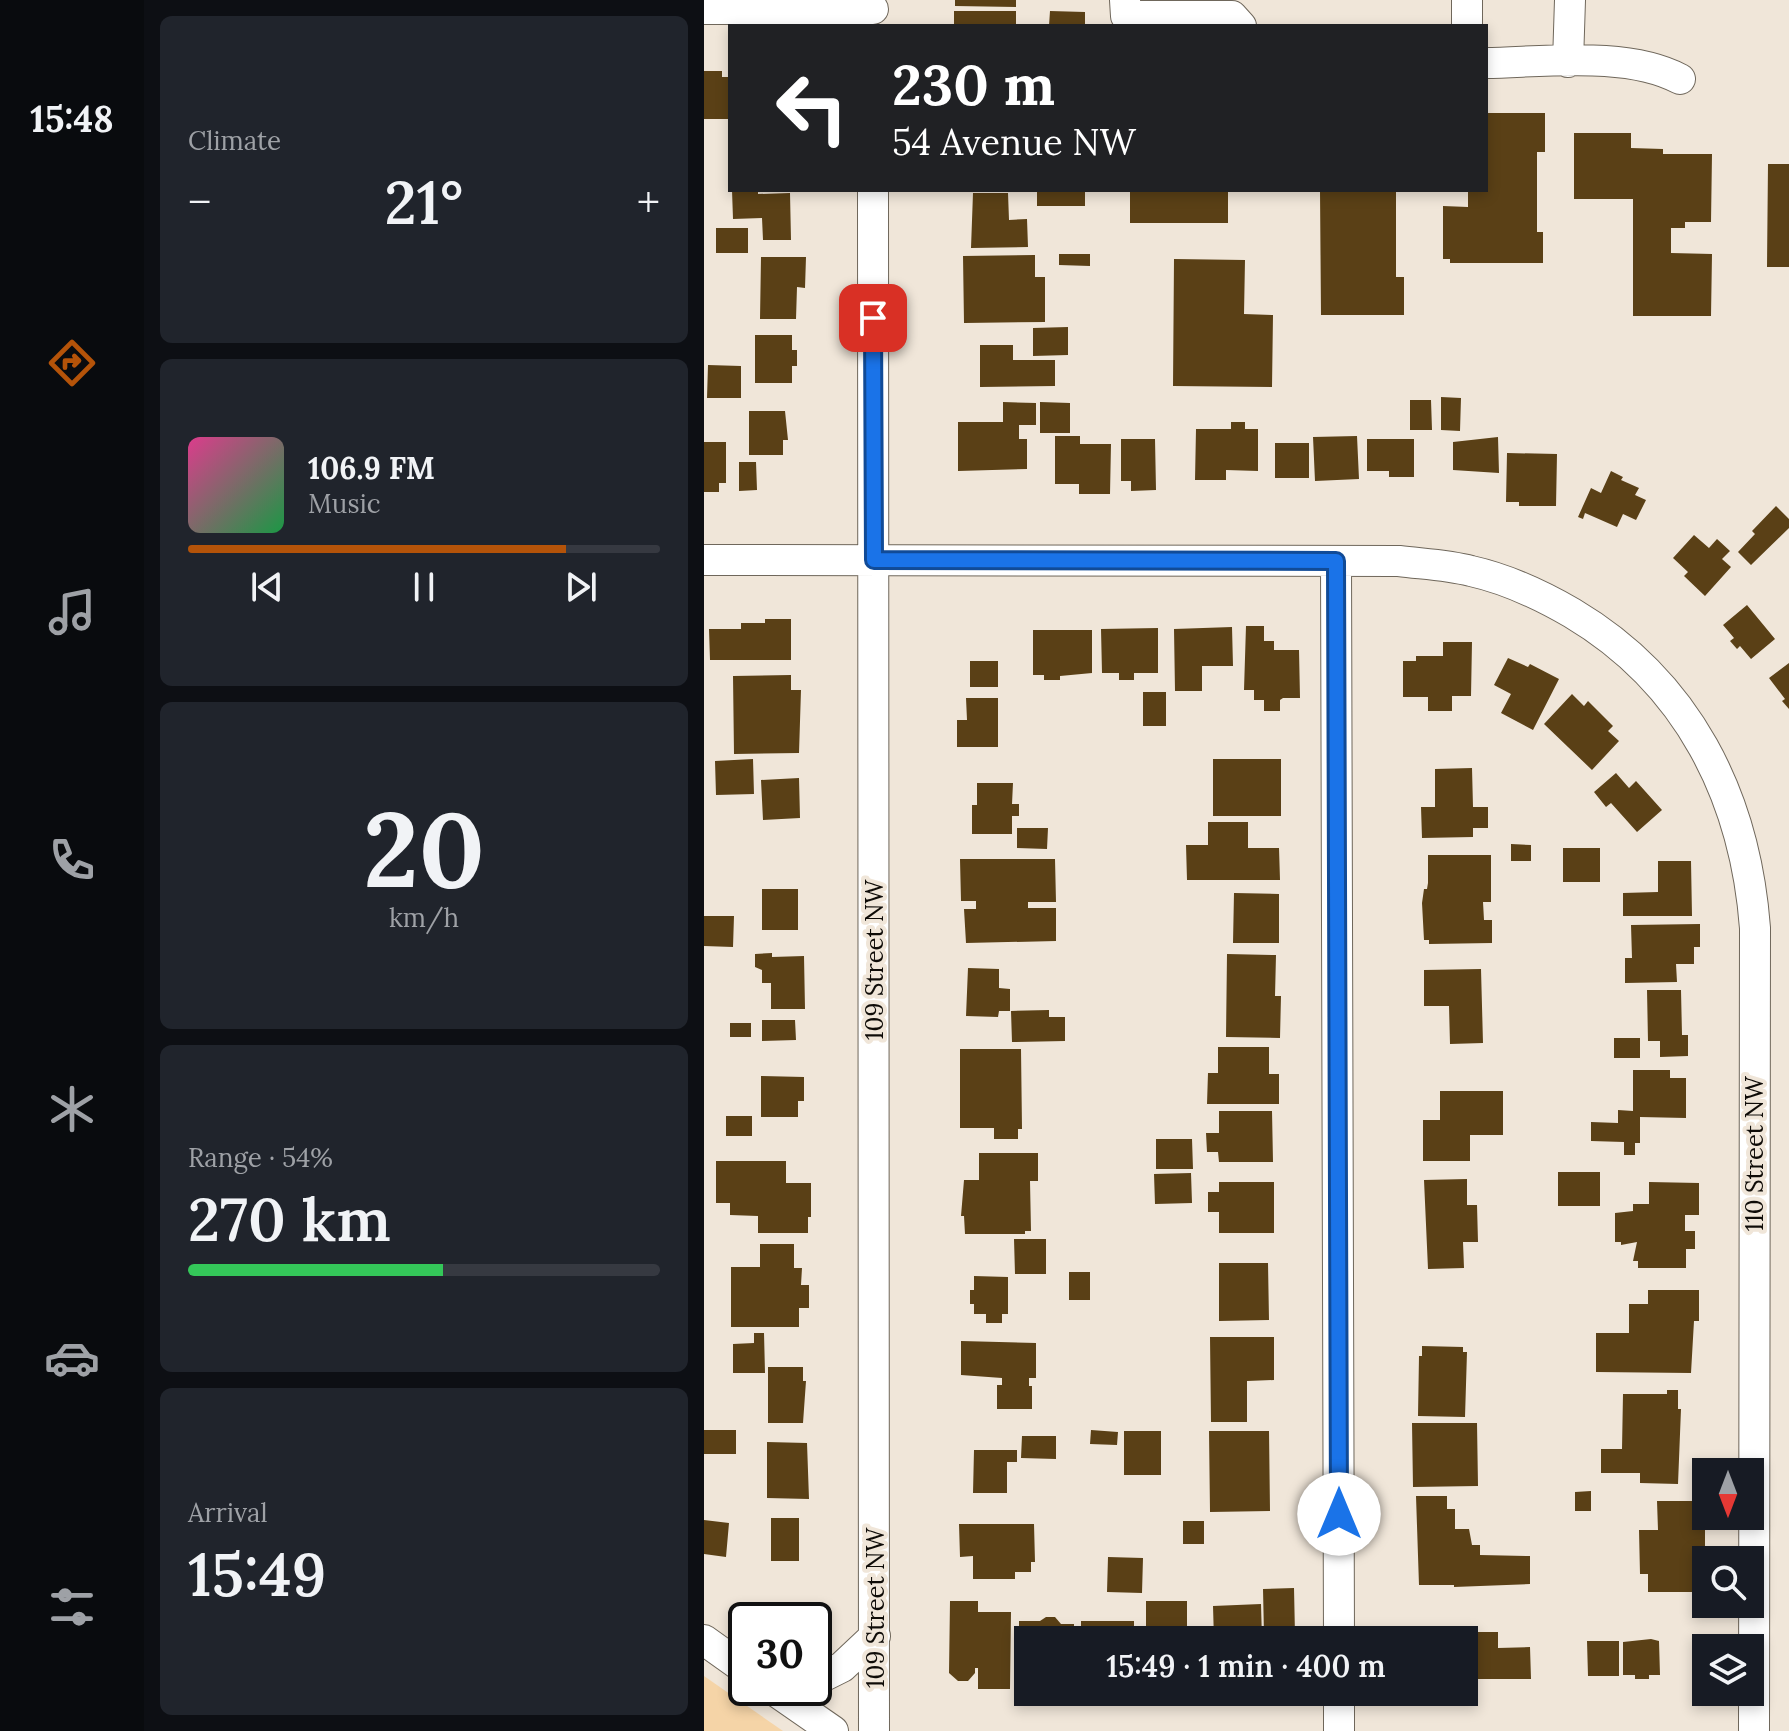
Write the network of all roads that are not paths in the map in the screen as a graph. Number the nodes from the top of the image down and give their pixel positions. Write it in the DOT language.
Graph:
graph roads {
  1 [pos="1125,0"];
  2 [pos="1467,0"];
  3 [pos="1570,0"];
  4 [pos="704,9"];
  5 [pos="873,12"];
  6 [pos="1239,24"];
  7 [pos="1467,24"];
  8 [pos="1568,62"];
  9 [pos="1488,63"];
  10 [pos="1680,79"];
  11 [pos="873,192"];
  12 [pos="704,560"];
  13 [pos="874,560"];
  14 [pos="1336,561"];
  15 [pos="1339,1626"];
  16 [pos="875,1636"];
  17 [pos="704,1640"];
  18 [pos="728,1657"];
  19 [pos="832,1672"];
  20 [pos="798,1706"];
  21 [pos="1339,1706"];
  22 [pos="833,1731"];
  23 [pos="874,1731"];
  24 [pos="1339,1731"];
  25 [pos="1754,1731"];
  1 -- 6 [label="street"];
  2 -- 7 [label="street"];
  3 -- 8 [label="street"];
  4 -- 5 [label="street"];
  8 -- 9 [label="street"];
  8 -- 10 [label="street"];
  11 -- 13 [label="street, 109 Street NW"];
  12 -- 13 [label="street, 110 Street NW"];
  13 -- 14 [label="street, 110 Street NW"];
  13 -- 16 [label="street, 109 Street NW"];
  14 -- 15 [label="street"];
  14 -- 25 [label="street, 110 Street NW"];
  16 -- 19 [label="street"];
  16 -- 23 [label="street, 109 Street NW"];
  17 -- 18 [label="street"];
  20 -- 22 [label="street"];
  21 -- 24 [label="street"];
}
